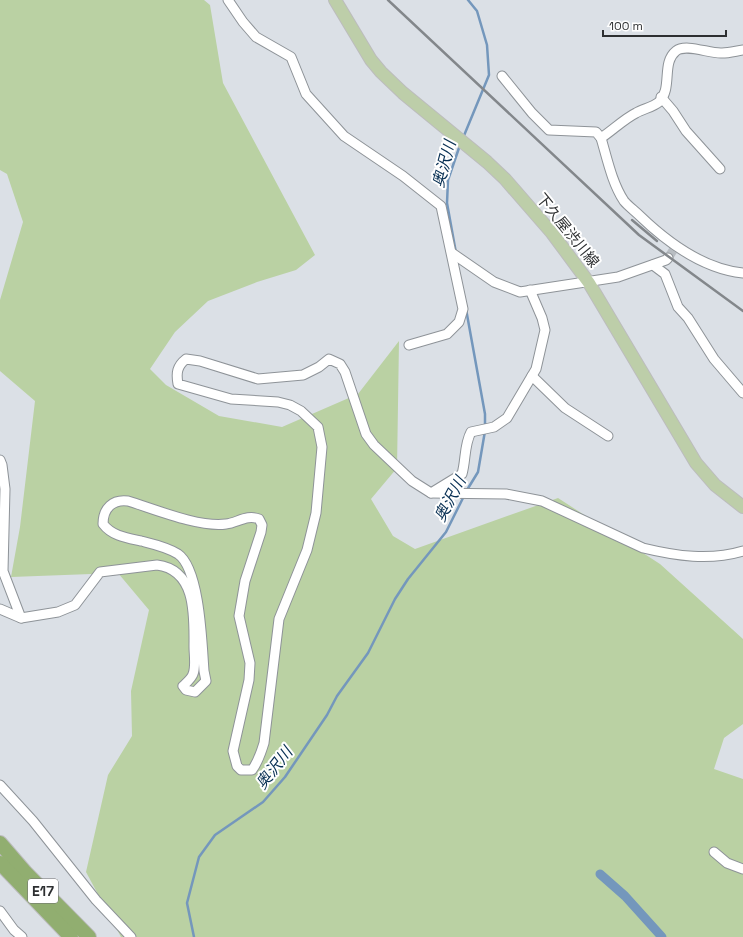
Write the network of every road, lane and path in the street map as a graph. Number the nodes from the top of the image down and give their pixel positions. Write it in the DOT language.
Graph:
graph roads {
  1 [pos="228,0"];
  2 [pos="336,0"];
  3 [pos="743,50"];
  4 [pos="502,76"];
  5 [pos="661,97"];
  6 [pos="601,138"];
  7 [pos="720,169"];
  8 [pos="452,254"];
  9 [pos="668,258"];
  10 [pos="653,265"];
  11 [pos="743,273"];
  12 [pos="589,283"];
  13 [pos="530,290"];
  14 [pos="409,345"];
  15 [pos="532,376"];
  16 [pos="743,393"];
  17 [pos="608,436"];
  18 [pos="0,460"];
  19 [pos="432,493"];
  20 [pos="743,507"];
  21 [pos="743,551"];
  22 [pos="0,609"];
  23 [pos="21,618"];
  24 [pos="0,785"];
  25 [pos="0,843"];
  26 [pos="714,852"];
  27 [pos="0,863"];
  28 [pos="743,869"];
  29 [pos="0,911"];
  30 [pos="22,937"];
  31 [pos="71,937"];
  32 [pos="89,937"];
  33 [pos="131,937"];
  1 -- 8 [label="street"];
  2 -- 12 [label="main road, 下久屋渋川線"];
  3 -- 5 [label="street"];
  4 -- 6 [label="street"];
  5 -- 6 [label="street"];
  5 -- 7 [label="street"];
  6 -- 11 [label="street"];
  8 -- 13 [label="street"];
  8 -- 14 [label="street"];
  9 -- 10 [label="street"];
  10 -- 12 [label="street"];
  10 -- 16 [label="street"];
  12 -- 13 [label="street"];
  12 -- 20 [label="main road, 下久屋渋川線"];
  13 -- 15 [label="street"];
  15 -- 17 [label="street"];
  15 -- 19 [label="street"];
  18 -- 23 [label="street"];
  19 -- 21 [label="street"];
  19 -- 23 [label="street"];
  22 -- 23 [label="street"];
  24 -- 33 [label="street"];
  25 -- 32 [label="highway, E17"];
  26 -- 28 [label="street"];
  27 -- 31 [label="highway, E17"];
  29 -- 30 [label="street"];
}
